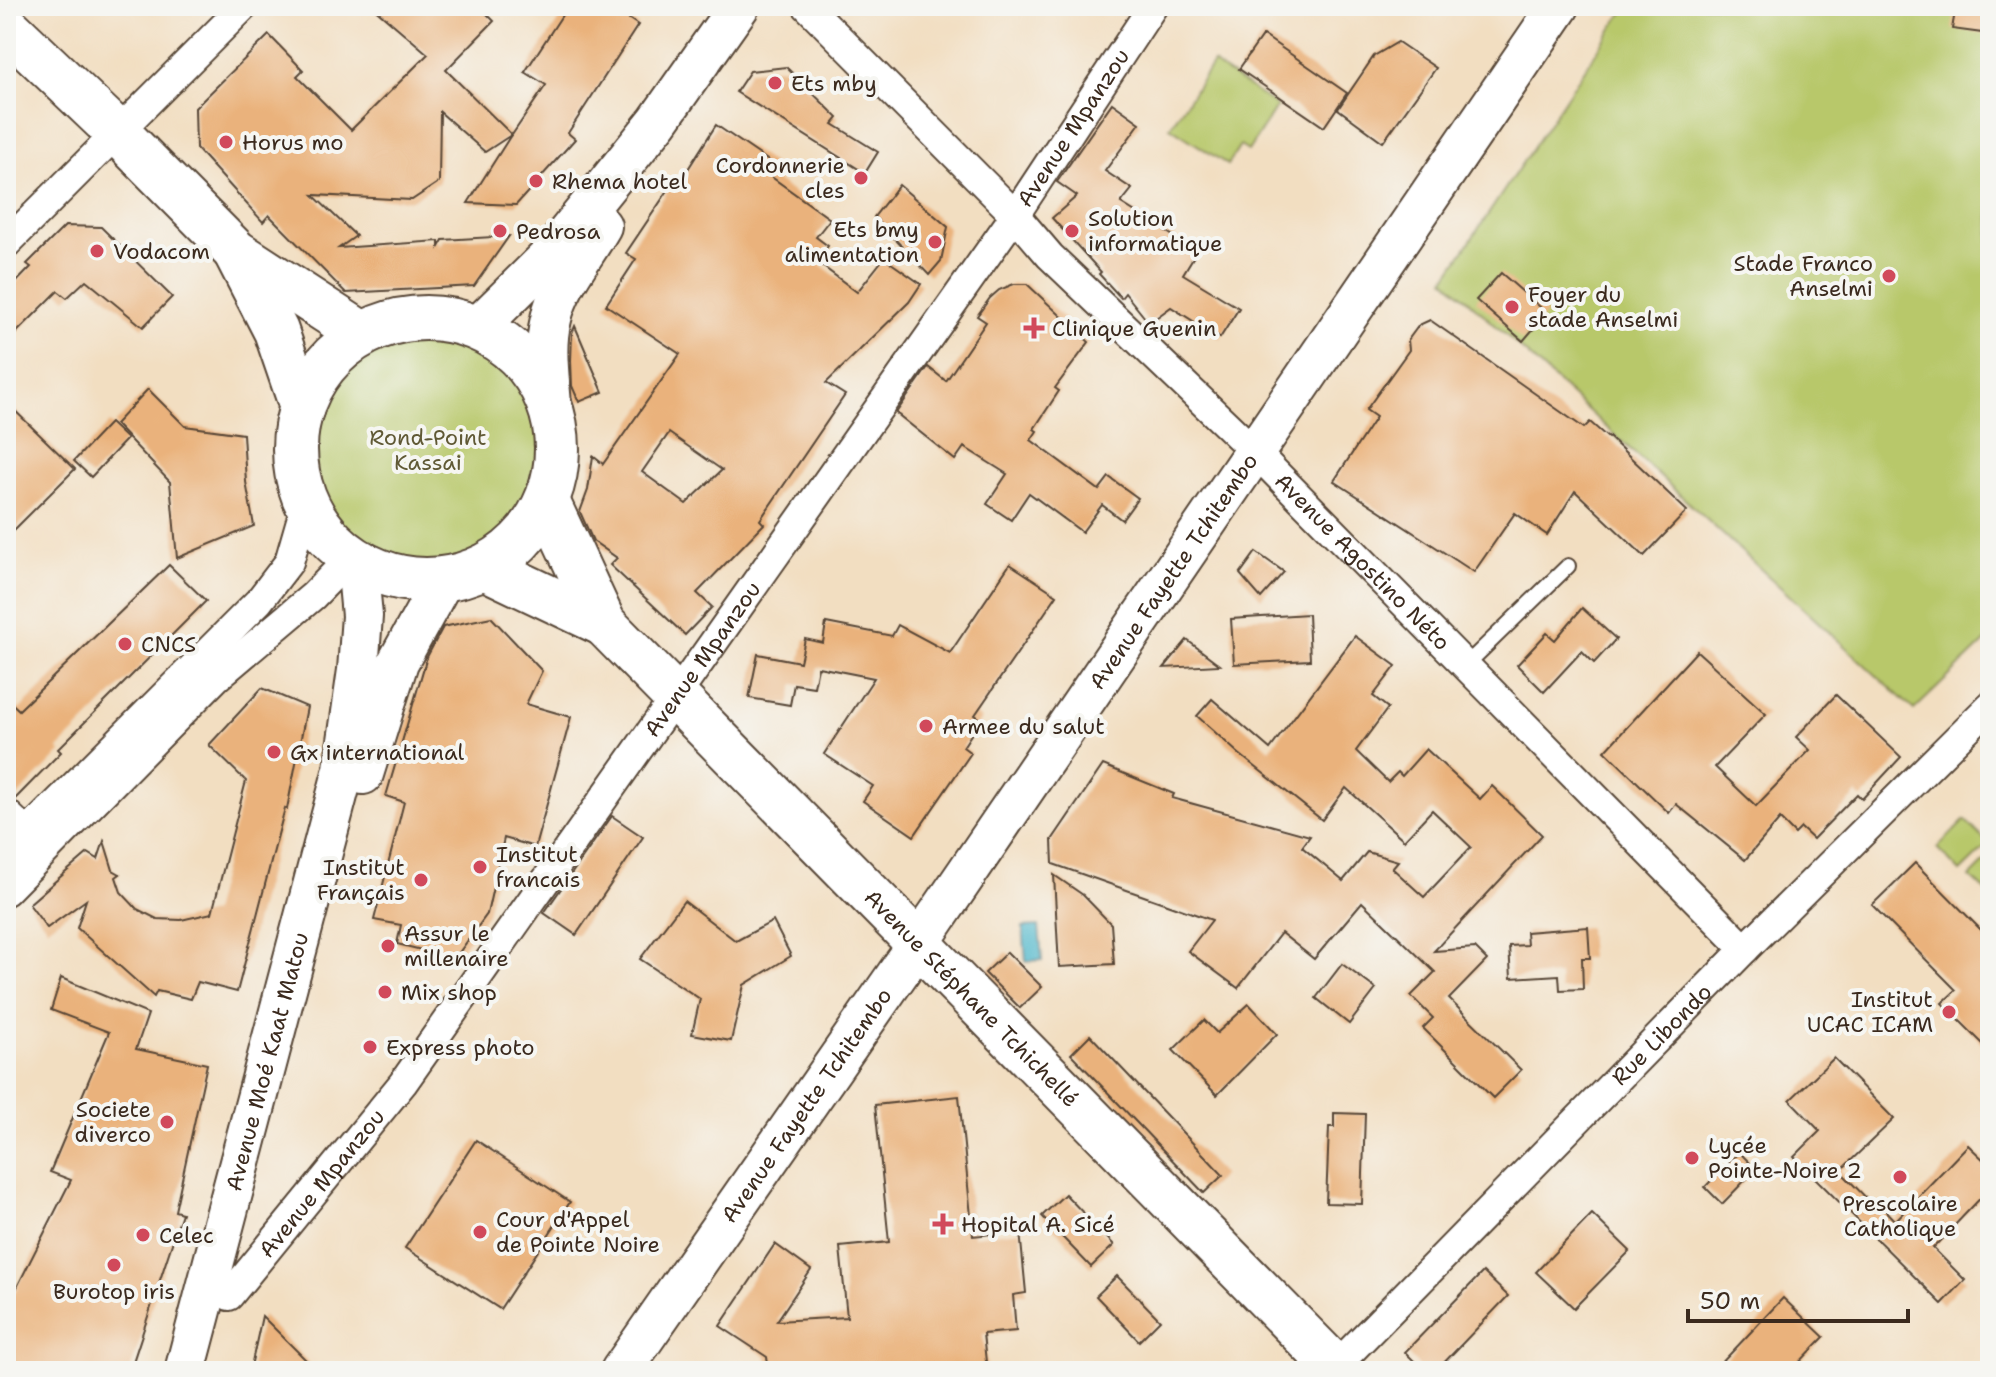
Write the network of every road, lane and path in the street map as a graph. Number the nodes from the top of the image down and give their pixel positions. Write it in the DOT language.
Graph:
graph roads {
  1 [pos="244,6"];
  2 [pos="739,6"];
  3 [pos="807,6"];
  4 [pos="1153,6"];
  5 [pos="1559,6"];
  6 [pos="6,26"];
  7 [pos="658,121"];
  8 [pos="118,133"];
  9 [pos="1015,215"];
  10 [pos="6,244"];
  11 [pos="236,252"];
  12 [pos="478,327"];
  13 [pos="362,334"];
  14 [pos="551,405"];
  15 [pos="302,407"];
  16 [pos="1254,451"];
  17 [pos="547,501"];
  18 [pos="306,503"];
  19 [pos="354,560"];
  20 [pos="1568,566"];
  21 [pos="484,567"];
  22 [pos="443,580"];
  23 [pos="604,624"];
  24 [pos="1465,666"];
  25 [pos="675,696"];
  26 [pos="1990,706"];
  27 [pos="16,822"];
  28 [pos="6,854"];
  29 [pos="6,891"];
  30 [pos="919,943"];
  31 [pos="1745,949"];
  32 [pos="229,1296"];
  33 [pos="1337,1369"];
  34 [pos="185,1371"];
  35 [pos="211,1371"];
  36 [pos="621,1371"];
  1 -- 8 [label="street"];
  2 -- 7 [label="main road"];
  3 -- 9 [label="street, Avenue Agostino Néto"];
  4 -- 9 [label="street, Avenue Mpanzou"];
  5 -- 16 [label="main road, Avenue Fayette Tchitembo"];
  6 -- 8 [label="highway"];
  7 -- 12 [label="main road"];
  7 -- 14 [label="main road"];
  8 -- 10 [label="street"];
  8 -- 11 [label="highway"];
  9 -- 16 [label="street, Avenue Agostino Néto"];
  9 -- 25 [label="street, Avenue Mpanzou"];
  11 -- 13 [label="highway"];
  11 -- 15 [label="highway"];
  12 -- 13 [label="highway"];
  12 -- 14 [label="highway"];
  13 -- 15 [label="highway"];
  14 -- 17 [label="highway"];
  15 -- 18 [label="highway"];
  16 -- 24 [label="street, Avenue Agostino Néto"];
  16 -- 30 [label="main road, Avenue Fayette Tchitembo"];
  17 -- 21 [label="highway"];
  17 -- 23 [label="highway, Avenue Stéphane Tchichellé"];
  18 -- 19 [label="highway"];
  18 -- 27 [label="street"];
  19 -- 22 [label="highway"];
  19 -- 29 [label="street"];
  19 -- 34 [label="main road, Avenue Moé Kaat Matou"];
  20 -- 24 [label="lane"];
  21 -- 22 [label="highway"];
  21 -- 23 [label="highway, Avenue Stéphane Tchichellé"];
  22 -- 32 [label="main road, Avenue Moé Kaat Matou"];
  23 -- 25 [label="highway, Avenue Stéphane Tchichellé"];
  24 -- 31 [label="street, Avenue Agostino Néto"];
  25 -- 30 [label="highway, Avenue Stéphane Tchichellé"];
  25 -- 32 [label="street, Avenue Mpanzou"];
  26 -- 31 [label="street, Rue Libondo"];
  27 -- 28 [label="street"];
  30 -- 33 [label="highway, Avenue Stéphane Tchichellé"];
  30 -- 36 [label="main road, Avenue Fayette Tchitembo"];
  31 -- 33 [label="street, Rue Libondo"];
  32 -- 35 [label="main road, Avenue Moé Kaat Matou"];
}
